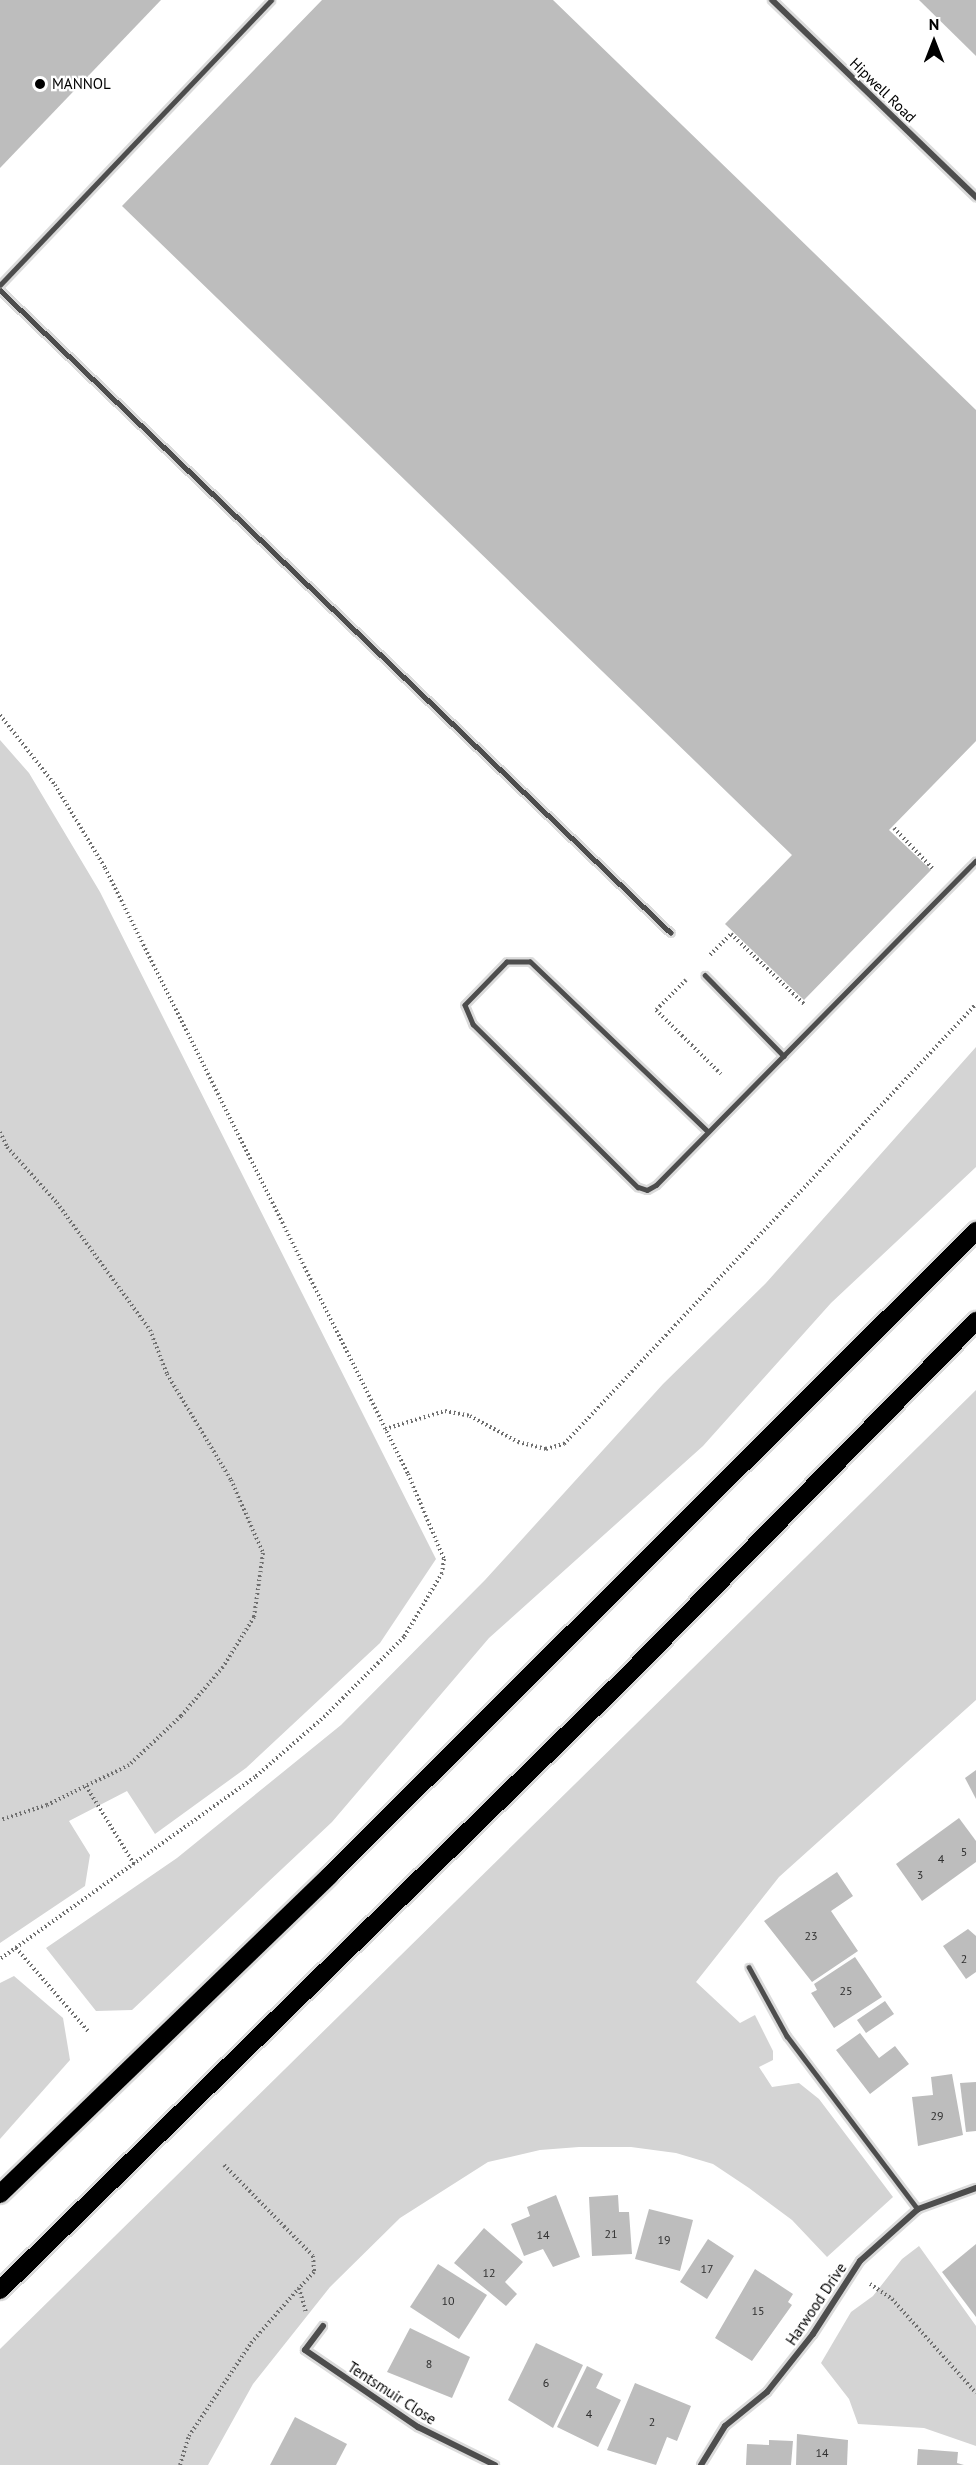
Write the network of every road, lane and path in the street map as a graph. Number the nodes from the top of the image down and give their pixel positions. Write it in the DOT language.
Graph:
graph roads {
  1 [pos="271,0"];
  2 [pos="772,0"];
  3 [pos="976,197"];
  4 [pos="0,285"];
  5 [pos="0,290"];
  6 [pos="0,715"];
  7 [pos="894,828"];
  8 [pos="976,861"];
  9 [pos="928,876"];
  10 [pos="671,933"];
  11 [pos="706,959"];
  12 [pos="705,975"];
  13 [pos="689,976"];
  14 [pos="812,996"];
  15 [pos="976,1004"];
  16 [pos="784,1056"];
  17 [pos="722,1074"];
  18 [pos="0,1132"];
  19 [pos="708,1132"];
  20 [pos="976,1231"];
  21 [pos="976,1321"];
  22 [pos="385,1429"];
  23 [pos="86,1786"];
  24 [pos="0,1820"];
  25 [pos="134,1864"];
  26 [pos="16,1948"];
  27 [pos="0,1959"];
  28 [pos="749,1967"];
  29 [pos="88,2031"];
  30 [pos="224,2165"];
  31 [pos="976,2188"];
  32 [pos="0,2194"];
  33 [pos="918,2209"];
  34 [pos="854,2271"];
  35 [pos="299,2288"];
  36 [pos="0,2290"];
  37 [pos="323,2326"];
  38 [pos="976,2393"];
  39 [pos="180,2465"];
  40 [pos="495,2465"];
  41 [pos="701,2465"];
  1 -- 4 [label="lane"];
  2 -- 3 [label="street, Hipwell Road"];
  5 -- 10 [label="lane"];
  6 -- 22 [label="path"];
  7 -- 9 [label="path"];
  8 -- 16 [label="lane"];
  11 -- 14 [label="path"];
  12 -- 16 [label="lane"];
  13 -- 17 [label="path"];
  15 -- 22 [label="path"];
  16 -- 19 [label="lane"];
  18 -- 23 [label="path"];
  19 -- 19 [label="lane"];
  20 -- 32 [label="highway"];
  21 -- 36 [label="highway"];
  22 -- 25 [label="path"];
  23 -- 24 [label="path"];
  23 -- 25 [label="path"];
  25 -- 26 [label="path"];
  26 -- 27 [label="path"];
  26 -- 29 [label="path"];
  28 -- 33 [label="lane"];
  30 -- 35 [label="path"];
  31 -- 33 [label="street, Harwood Drive"];
  33 -- 34 [label="street, Harwood Drive"];
  34 -- 38 [label="path"];
  34 -- 41 [label="street, Harwood Drive"];
  35 -- 37 [label="path"];
  35 -- 39 [label="path"];
  37 -- 40 [label="street, Tentsmuir Close"];
}
